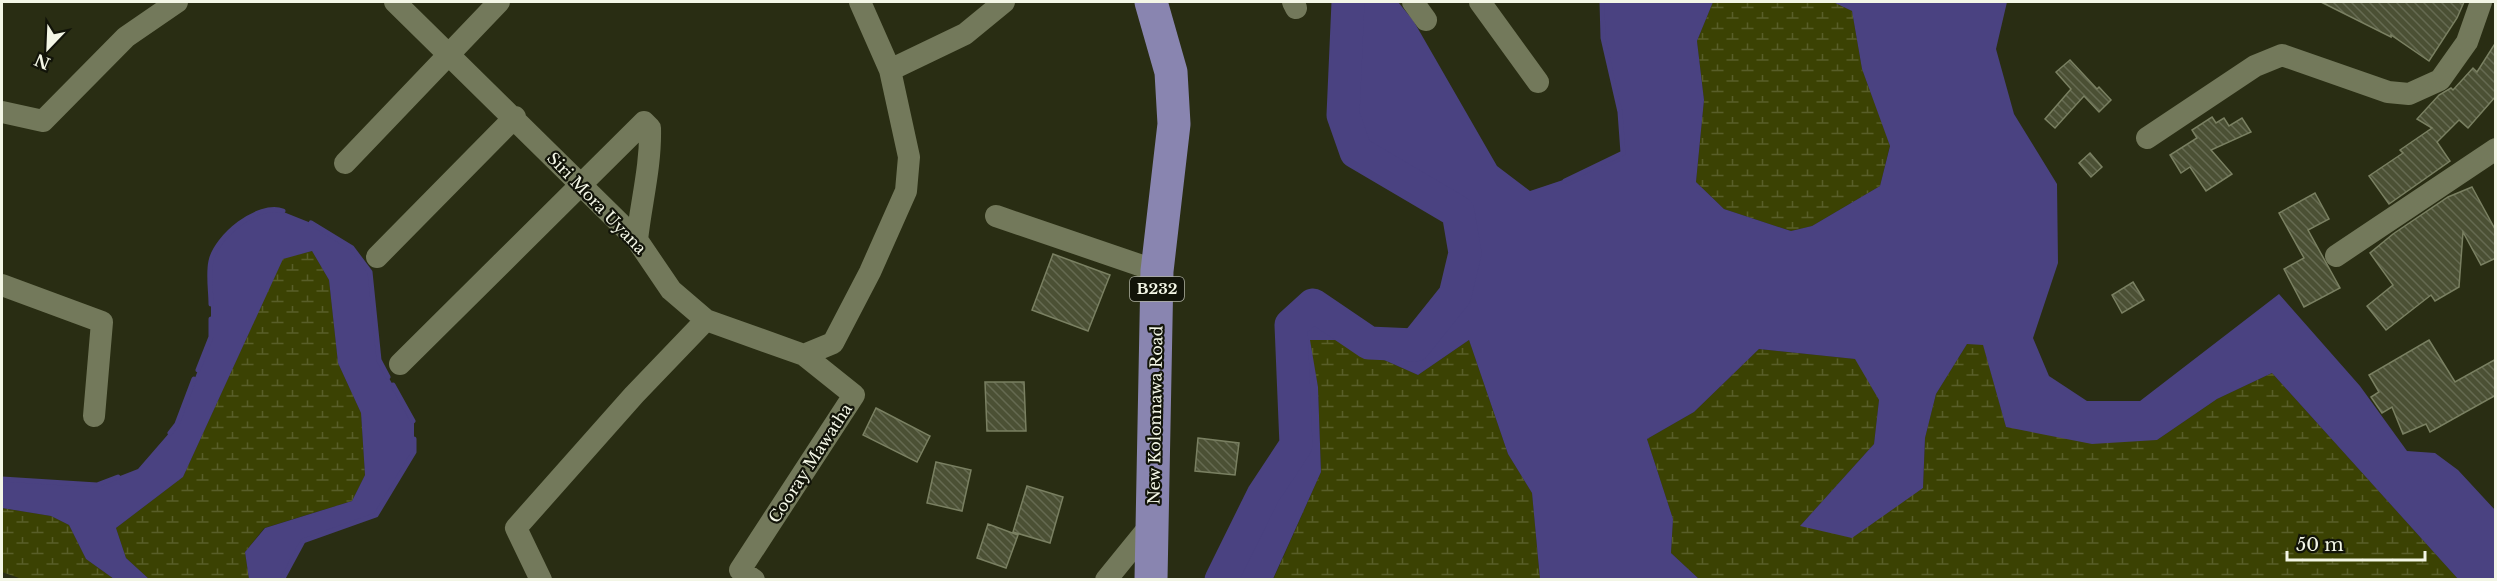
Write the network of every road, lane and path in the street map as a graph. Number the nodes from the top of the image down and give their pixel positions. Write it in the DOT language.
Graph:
graph roads {
  1 [pos="177,2"];
  2 [pos="395,2"];
  3 [pos="499,2"];
  4 [pos="860,2"];
  5 [pos="1004,2"];
  6 [pos="1151,2"];
  7 [pos="1413,2"];
  8 [pos="1480,2"];
  9 [pos="2481,2"];
  10 [pos="1426,20"];
  11 [pos="449,56"];
  12 [pos="890,70"];
  13 [pos="1538,82"];
  14 [pos="2,112"];
  15 [pos="515,117"];
  16 [pos="2147,138"];
  17 [pos="2496,149"];
  18 [pos="345,163"];
  19 [pos="580,184"];
  20 [pos="996,216"];
  21 [pos="637,240"];
  22 [pos="2336,256"];
  23 [pos="377,257"];
  24 [pos="1157,271"];
  25 [pos="2,285"];
  26 [pos="706,320"];
  27 [pos="804,355"];
  28 [pos="400,364"];
  29 [pos="94,416"];
  30 [pos="1154,521"];
  31 [pos="541,579"];
  32 [pos="754,579"];
  33 [pos="1106,579"];
  34 [pos="1151,579"];
  1 -- 14 [label="street"];
  2 -- 11 [label="street, Siri Mora Uyana"];
  3 -- 11 [label="street"];
  4 -- 12 [label="street"];
  5 -- 12 [label="street"];
  6 -- 24 [label="main road, New Kolonnawa Road / B232"];
  7 -- 10 [label="street"];
  8 -- 13 [label="street"];
  9 -- 16 [label="street"];
  11 -- 15 [label="street, Siri Mora Uyana"];
  11 -- 18 [label="street"];
  12 -- 27 [label="street"];
  15 -- 19 [label="street, Siri Mora Uyana"];
  15 -- 23 [label="street"];
  17 -- 22 [label="street"];
  19 -- 21 [label="street, Siri Mora Uyana"];
  19 -- 21 [label="street"];
  19 -- 28 [label="street"];
  20 -- 24 [label="street"];
  21 -- 26 [label="street, Siri Mora Uyana"];
  24 -- 30 [label="main road, New Kolonnawa Road / B232"];
  25 -- 29 [label="street"];
  26 -- 27 [label="street, Siri Mora Uyana"];
  26 -- 31 [label="street"];
  27 -- 32 [label="street, Cooray Mawatha"];
  30 -- 33 [label="street"];
  30 -- 34 [label="main road, New Kolonnawa Road / B232"];
}
